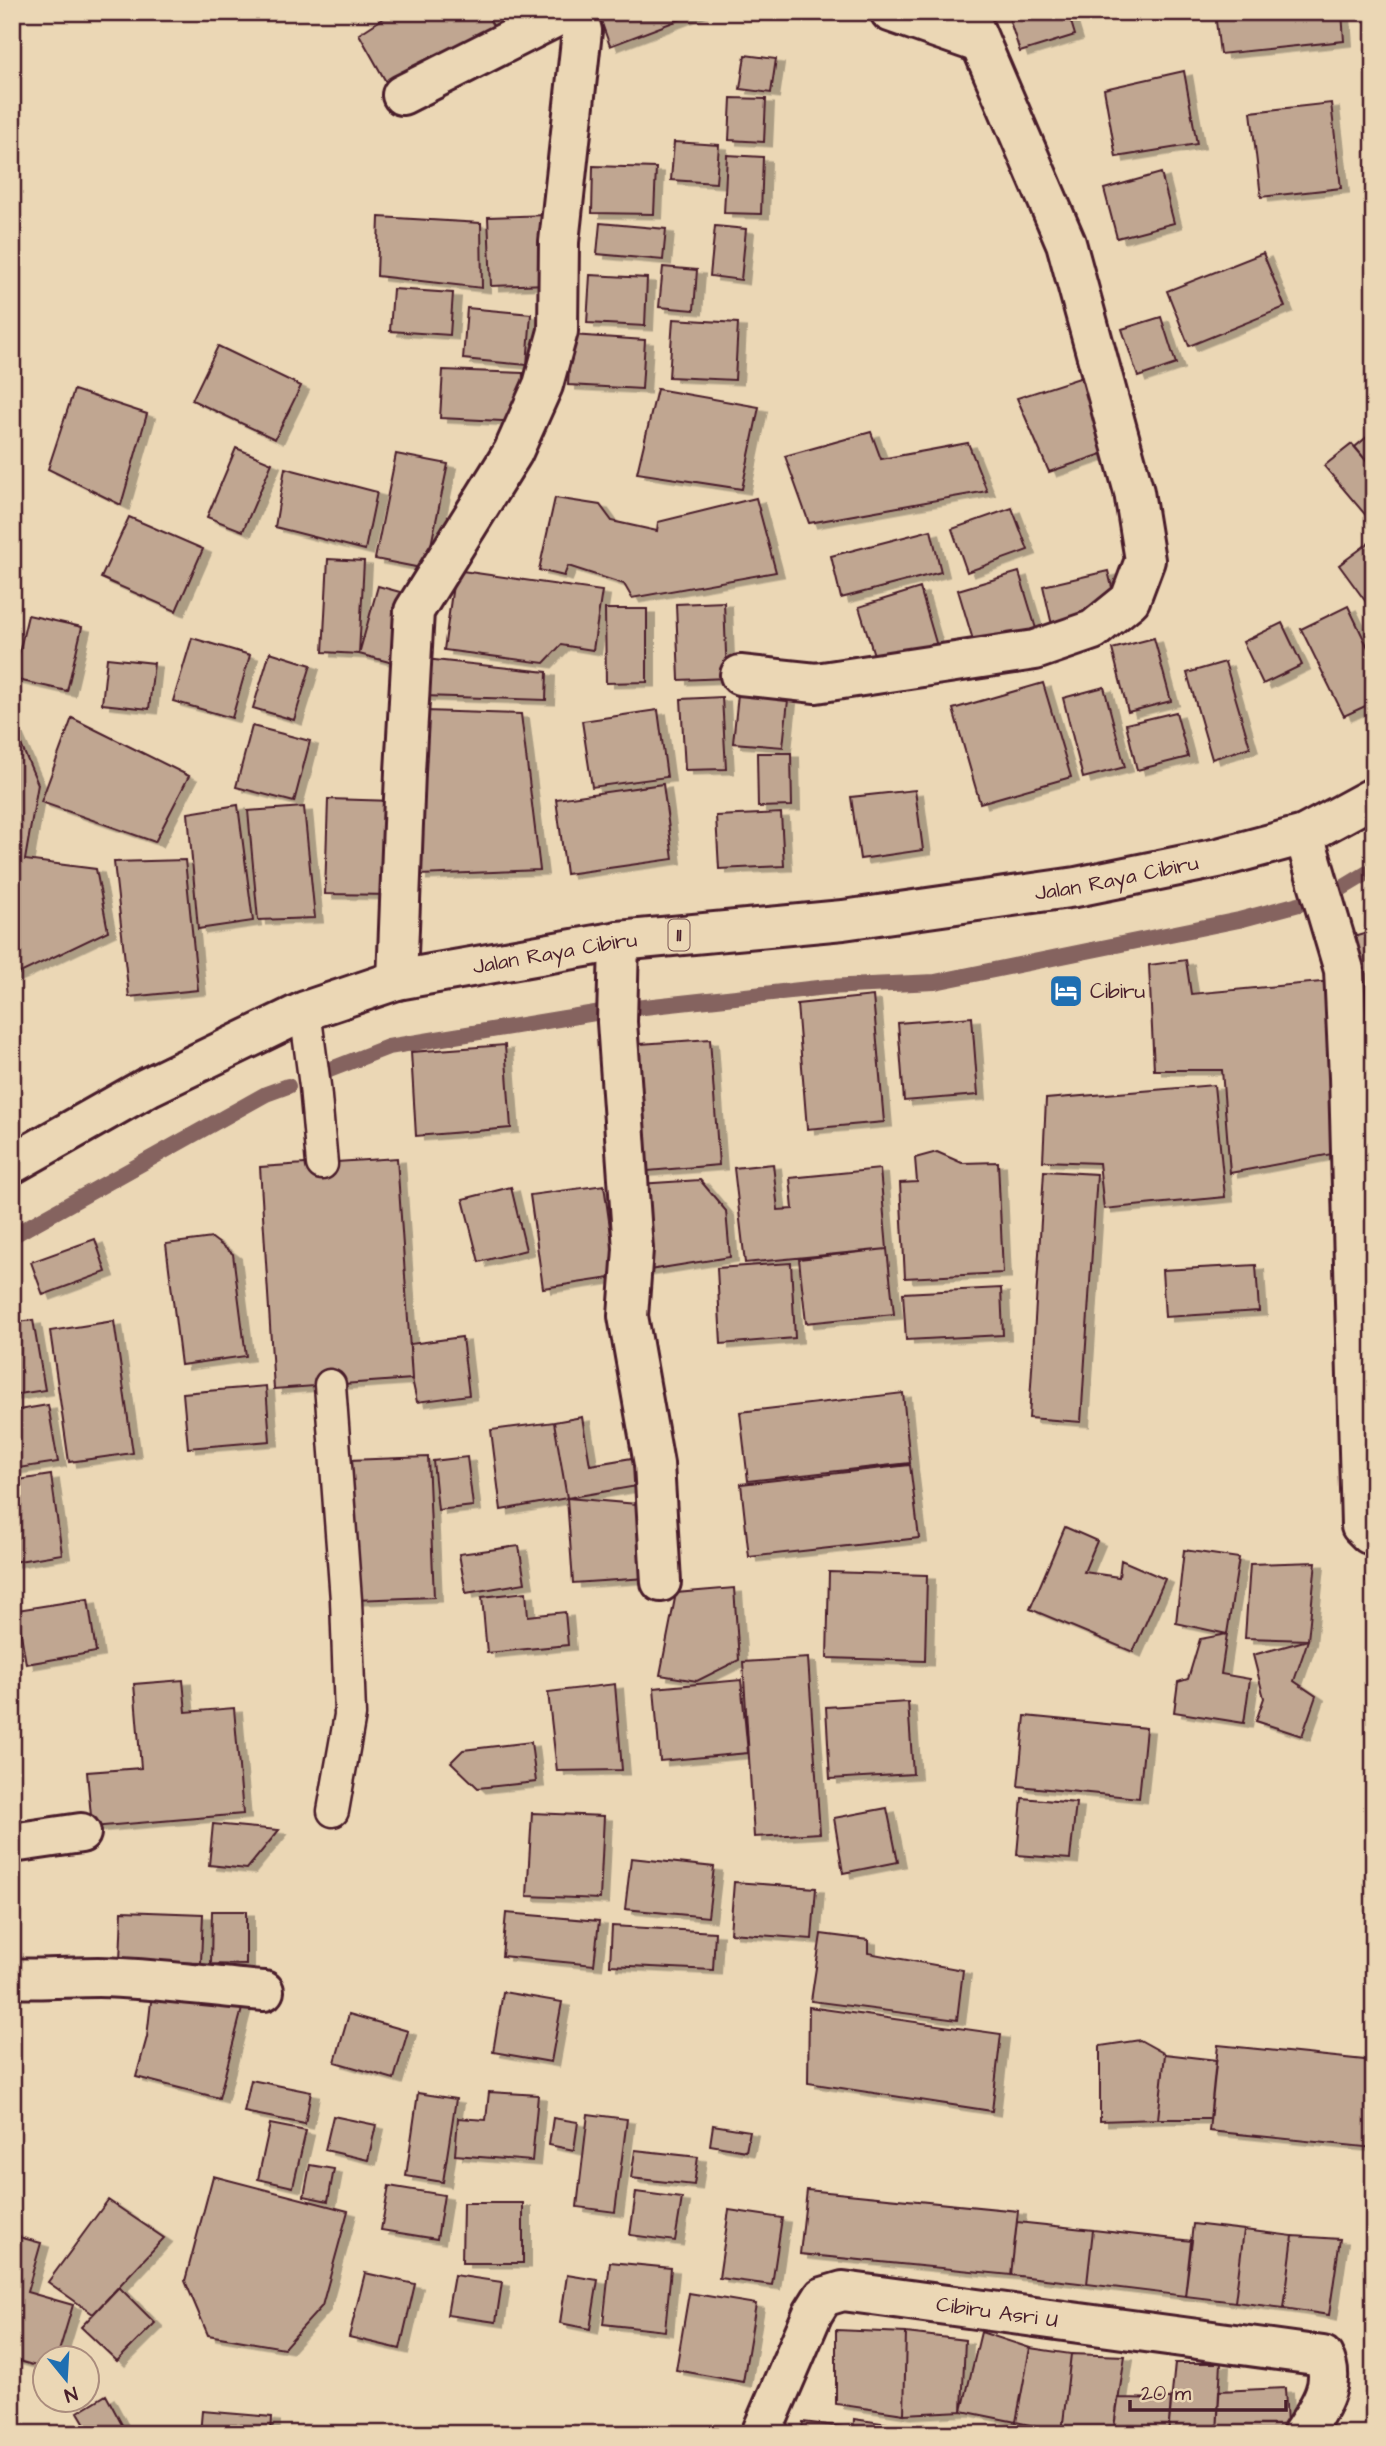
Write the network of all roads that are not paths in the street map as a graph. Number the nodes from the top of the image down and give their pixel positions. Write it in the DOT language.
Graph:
graph roads {
  1 [pos="566,12"];
  2 [pos="577,12"];
  3 [pos="890,12"];
  4 [pos="973,28"];
  5 [pos="402,95"];
  6 [pos="740,676"];
  7 [pos="1374,797"];
  8 [pos="1304,835"];
  9 [pos="619,941"];
  10 [pos="397,980"];
  11 [pos="305,1011"];
  12 [pos="12,1164"];
  13 [pos="322,1164"];
  14 [pos="330,1385"];
  15 [pos="1368,1530"];
  16 [pos="661,1583"];
  17 [pos="334,1811"];
  18 [pos="81,1833"];
  19 [pos="12,1843"];
  20 [pos="12,1978"];
  21 [pos="264,1991"];
  22 [pos="761,2434"];
  23 [pos="1302,2434"];
  1 -- 5 [label="main road"];
  2 -- 10 [label="main road"];
  3 -- 4 [label="main road"];
  4 -- 6 [label="main road"];
  7 -- 8 [label="main road, Jalan Raya Cibiru / 11"];
  8 -- 9 [label="main road, Jalan Raya Cibiru / 11"];
  8 -- 15 [label="main road"];
  9 -- 10 [label="main road, Jalan Raya Cibiru / 11"];
  9 -- 16 [label="main road"];
  10 -- 11 [label="main road, Jalan Raya Cibiru / 11"];
  11 -- 12 [label="main road, Jalan Raya Cibiru / 11"];
  11 -- 13 [label="lane"];
  14 -- 17 [label="lane"];
  18 -- 19 [label="main road"];
  20 -- 21 [label="main road"];
  22 -- 23 [label="main road, Cibiru Asri U"];
}
